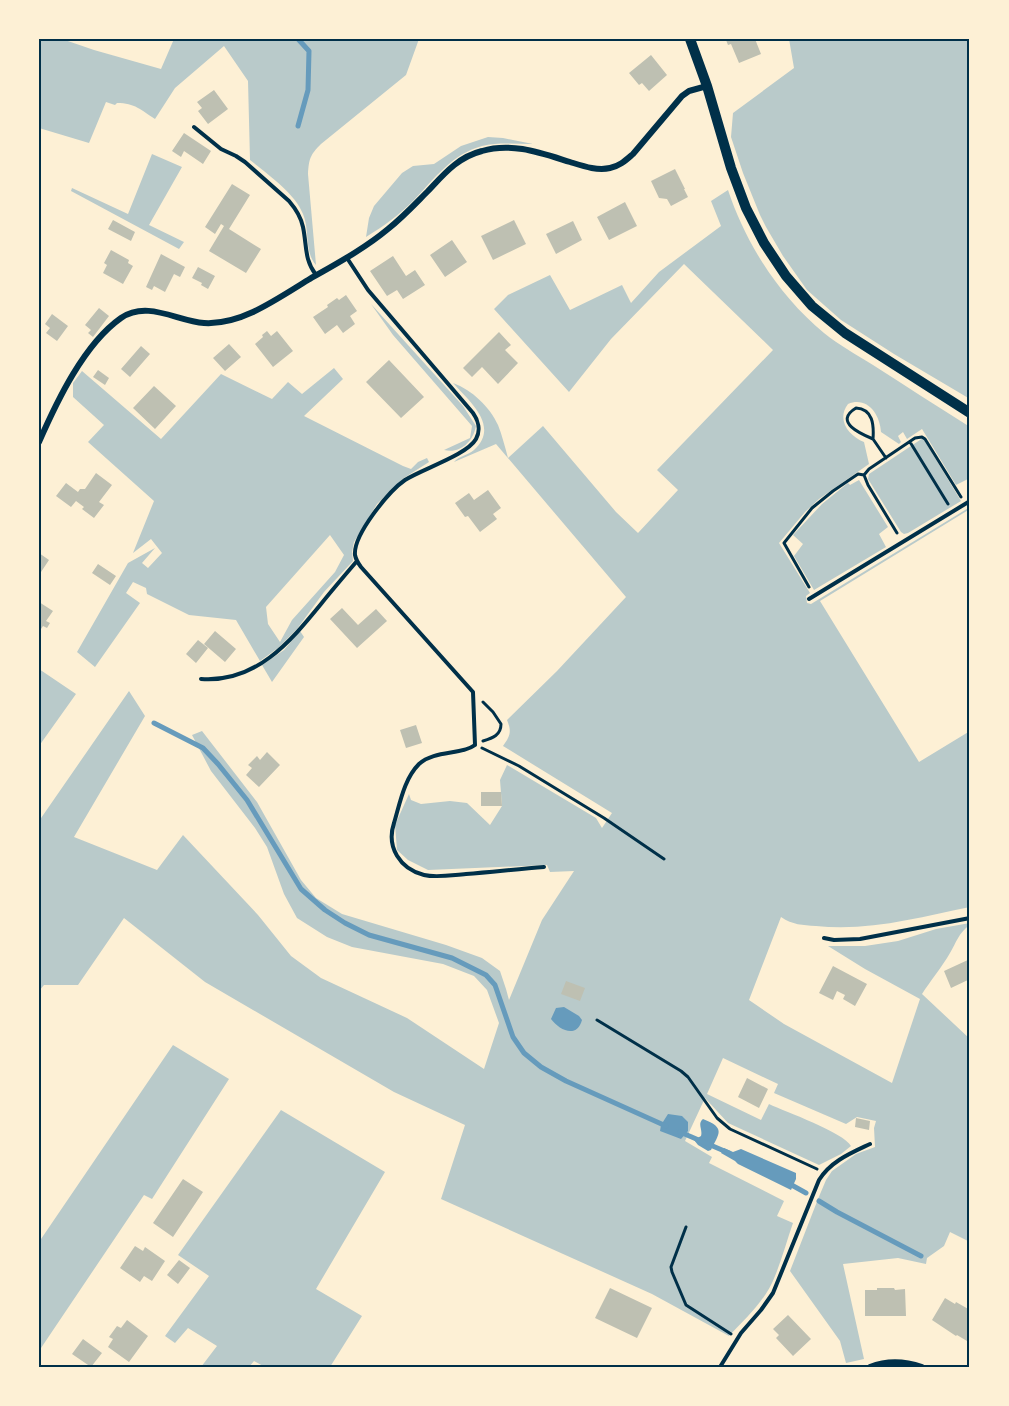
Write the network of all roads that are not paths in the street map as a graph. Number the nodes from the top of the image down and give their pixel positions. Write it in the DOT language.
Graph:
graph roads {
  1 [pos="690,39"];
  2 [pos="706,86"];
  3 [pos="194,127"];
  4 [pos="347,258"];
  5 [pos="317,275"];
  6 [pos="970,413"];
  7 [pos="39,442"];
  8 [pos="970,501"];
  9 [pos="357,561"];
  10 [pos="809,599"];
  11 [pos="201,679"];
  12 [pos="544,867"];
  13 [pos="970,918"];
  14 [pos="824,938"];
  15 [pos="870,1144"];
  16 [pos="720,1367"];
  17 [pos="870,1367"];
  18 [pos="922,1367"];
  1 -- 2 [label="street"];
  2 -- 4 [label="street"];
  2 -- 6 [label="street"];
  3 -- 5 [label="lane"];
  4 -- 5 [label="street"];
  4 -- 9 [label="lane"];
  5 -- 7 [label="street"];
  8 -- 10 [label="lane"];
  9 -- 11 [label="lane"];
  9 -- 12 [label="lane"];
  13 -- 14 [label="lane"];
  15 -- 16 [label="lane"];
  17 -- 18 [label="street"];
}
